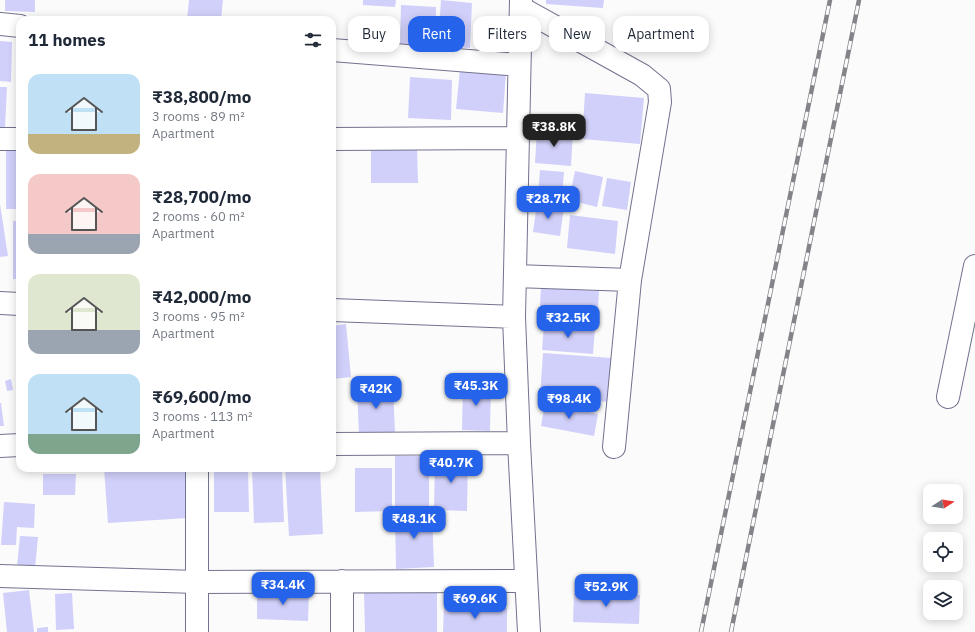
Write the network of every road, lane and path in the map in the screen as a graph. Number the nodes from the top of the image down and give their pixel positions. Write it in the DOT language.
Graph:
graph roads {
  1 [pos="521,4"];
  2 [pos="0,24"];
  3 [pos="16,26"];
  4 [pos="336,50"];
  5 [pos="519,65"];
  6 [pos="518,138"];
  7 [pos="0,139"];
  8 [pos="16,139"];
  9 [pos="336,139"];
  10 [pos="975,266"];
  11 [pos="515,276"];
  12 [pos="630,280"];
  13 [pos="0,303"];
  14 [pos="16,304"];
  15 [pos="336,310"];
  16 [pos="970,311"];
  17 [pos="514,317"];
  18 [pos="948,398"];
  19 [pos="519,443"];
  20 [pos="336,444"];
  21 [pos="0,446"];
  22 [pos="16,446"];
  23 [pos="614,447"];
  24 [pos="197,472"];
  25 [pos="0,576"];
  26 [pos="342,581"];
  27 [pos="526,581"];
  28 [pos="198,582"];
  29 [pos="198,632"];
  30 [pos="342,632"];
  31 [pos="529,632"];
  1 -- 5 [label="street"];
  1 -- 12 [label="street"];
  2 -- 3 [label="street"];
  4 -- 5 [label="street"];
  5 -- 6 [label="street"];
  6 -- 9 [label="street"];
  6 -- 11 [label="street"];
  7 -- 8 [label="street"];
  10 -- 16 [label="street"];
  11 -- 12 [label="street"];
  11 -- 17 [label="street"];
  12 -- 23 [label="street"];
  13 -- 14 [label="street"];
  15 -- 17 [label="street"];
  16 -- 18 [label="street"];
  17 -- 19 [label="street"];
  19 -- 20 [label="street"];
  19 -- 27 [label="street"];
  21 -- 22 [label="street"];
  24 -- 28 [label="street"];
  25 -- 28 [label="street"];
  26 -- 27 [label="street"];
  26 -- 28 [label="street"];
  26 -- 30 [label="street"];
  27 -- 31 [label="street"];
  28 -- 29 [label="street"];
}
